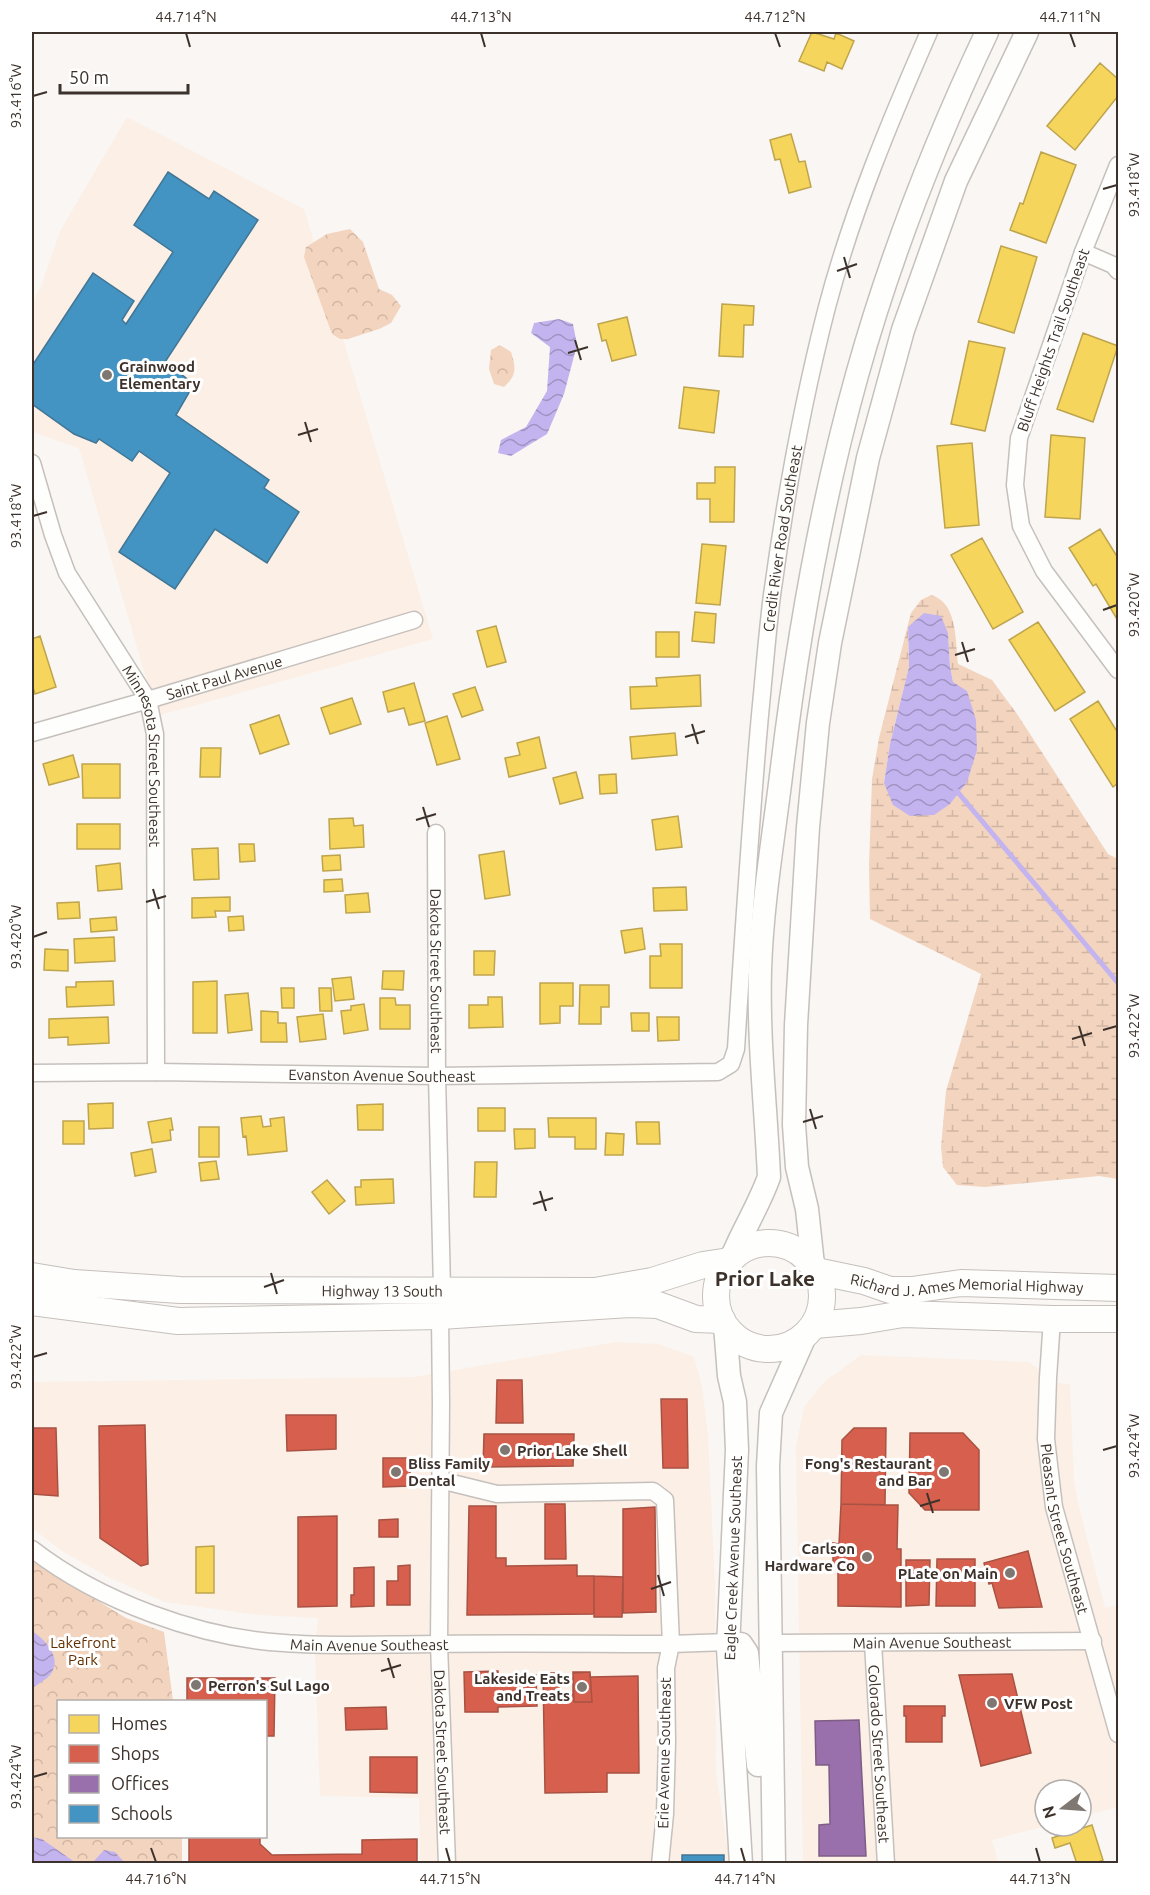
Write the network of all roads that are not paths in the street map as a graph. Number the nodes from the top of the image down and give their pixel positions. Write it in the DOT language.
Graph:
graph roads {
  1 [pos="929,32"];
  2 [pos="987,32"];
  3 [pos="1027,32"];
  4 [pos="1119,165"];
  5 [pos="1083,252"];
  6 [pos="1119,271"];
  7 [pos="32,463"];
  8 [pos="414,620"];
  9 [pos="1119,670"];
  10 [pos="148,700"];
  11 [pos="32,733"];
  12 [pos="436,833"];
  13 [pos="730,1064"];
  14 [pos="156,1072"];
  15 [pos="32,1073"];
  16 [pos="437,1076"];
  17 [pos="730,1259"];
  18 [pos="815,1268"];
  19 [pos="32,1276"];
  20 [pos="1119,1288"];
  21 [pos="442,1290"];
  22 [pos="32,1302"];
  23 [pos="440,1317"];
  24 [pos="1119,1318"];
  25 [pos="1052,1319"];
  26 [pos="724,1323"];
  27 [pos="810,1329"];
  28 [pos="440,1480"];
  29 [pos="32,1549"];
  30 [pos="1093,1641"];
  31 [pos="728,1642"];
  32 [pos="770,1643"];
  33 [pos="873,1643"];
  34 [pos="439,1644"];
  35 [pos="671,1644"];
  36 [pos="1119,1734"];
  37 [pos="447,1863"];
  38 [pos="660,1863"];
  39 [pos="741,1863"];
  40 [pos="764,1863"];
  41 [pos="774,1863"];
  42 [pos="886,1863"];
  1 -- 13 [label="street, Credit River Road Southeast"];
  2 -- 17 [label="main road"];
  3 -- 18 [label="main road"];
  4 -- 5 [label="street, Bluff Heights Trail Southeast"];
  5 -- 6 [label="street"];
  5 -- 9 [label="street, Bluff Heights Trail Southeast"];
  7 -- 10 [label="street, Minnesota Street Southeast"];
  8 -- 10 [label="street, Saint Paul Avenue"];
  10 -- 11 [label="street, Saint Paul Avenue"];
  10 -- 14 [label="street, Minnesota Street Southeast"];
  12 -- 16 [label="street, Dakota Street Southeast"];
  13 -- 16 [label="street, Evanston Avenue Southeast"];
  14 -- 15 [label="street, Evanston Avenue Southeast"];
  14 -- 16 [label="street, Evanston Avenue Southeast"];
  16 -- 21 [label="street, Dakota Street Southeast"];
  17 -- 18 [label="main road"];
  17 -- 21 [label="main road, Highway 13 South"];
  17 -- 26 [label="main road"];
  18 -- 20 [label="main road, Richard J. Ames Memorial Highway"];
  18 -- 27 [label="main road"];
  19 -- 21 [label="main road, Highway 13 South"];
  22 -- 23 [label="main road, Highway 13 South"];
  23 -- 26 [label="main road, Highway 13 South"];
  23 -- 28 [label="street, Dakota Street Southeast"];
  24 -- 25 [label="main road"];
  25 -- 27 [label="main road"];
  25 -- 30 [label="street, Pleasant Street Southeast"];
  26 -- 27 [label="main road"];
  26 -- 31 [label="main road, Eagle Creek Avenue Southeast"];
  27 -- 32 [label="main road"];
  28 -- 34 [label="street, Dakota Street Southeast"];
  28 -- 35 [label="street, Erie Avenue Southeast"];
  29 -- 34 [label="street, Main Avenue Southeast"];
  30 -- 33 [label="street, Main Avenue Southeast"];
  30 -- 36 [label="street, Pleasant Street Southeast"];
  31 -- 35 [label="street, Main Avenue Southeast"];
  31 -- 39 [label="main road, Eagle Creek Avenue Southeast"];
  31 -- 40 [label="main road"];
  32 -- 33 [label="street, Main Avenue Southeast"];
  32 -- 41 [label="main road"];
  33 -- 42 [label="street, Colorado Street Southeast"];
  34 -- 35 [label="street, Main Avenue Southeast"];
  34 -- 37 [label="street, Dakota Street Southeast"];
  35 -- 38 [label="street, Erie Avenue Southeast"];
}
